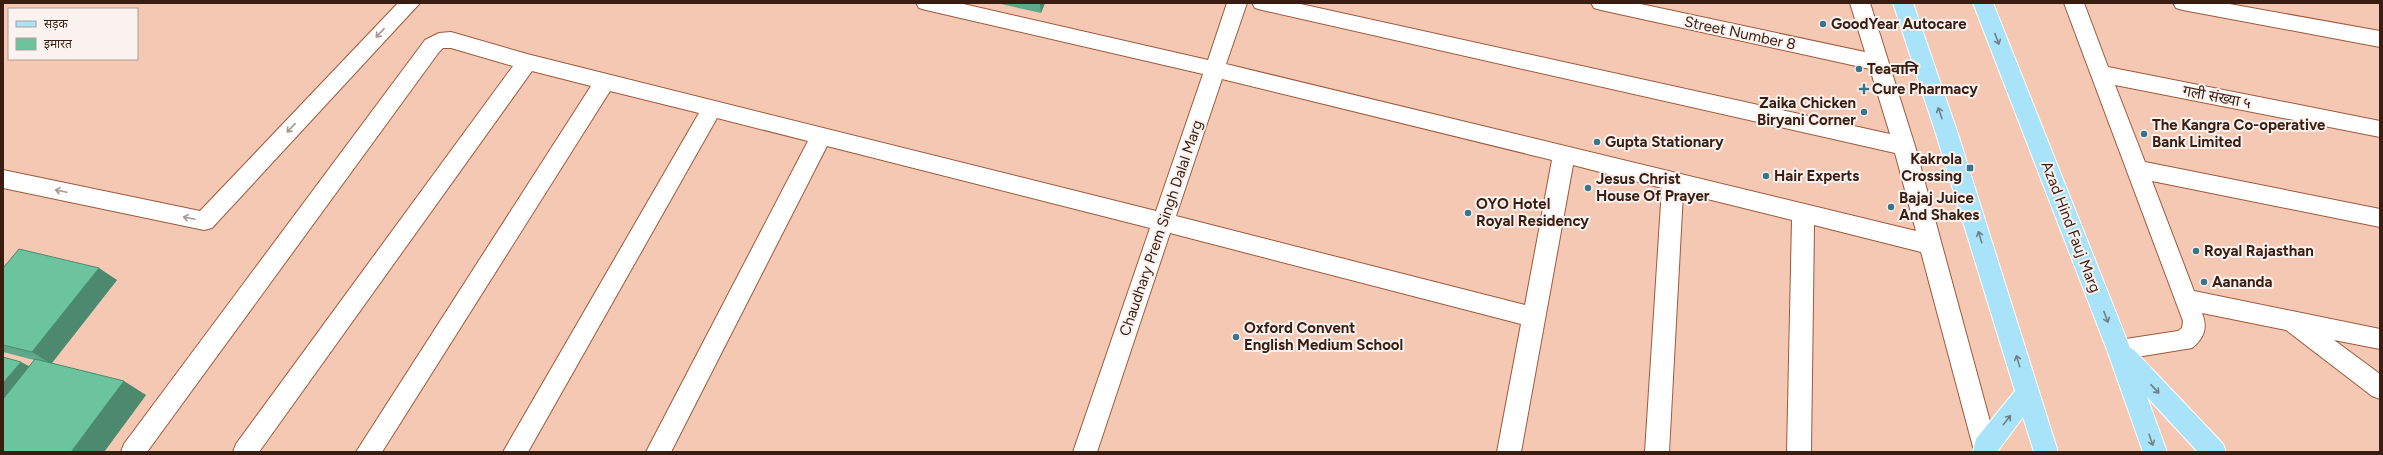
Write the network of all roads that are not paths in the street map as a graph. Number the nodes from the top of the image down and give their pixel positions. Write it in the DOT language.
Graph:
graph roads {
  1 [pos="410,3"];
  2 [pos="926,3"];
  3 [pos="1237,3"];
  4 [pos="1262,3"];
  5 [pos="1601,3"];
  6 [pos="1860,3"];
  7 [pos="1903,3"];
  8 [pos="1983,3"];
  9 [pos="2074,3"];
  10 [pos="2183,3"];
  11 [pos="2380,39"];
  12 [pos="526,62"];
  13 [pos="1879,63"];
  14 [pos="1214,69"];
  15 [pos="2101,74"];
  16 [pos="605,81"];
  17 [pos="713,107"];
  18 [pos="2380,129"];
  19 [pos="821,136"];
  20 [pos="1904,146"];
  21 [pos="1564,154"];
  22 [pos="2137,169"];
  23 [pos="3,179"];
  24 [pos="1673,182"];
  25 [pos="1803,214"];
  26 [pos="2380,218"];
  27 [pos="1164,222"];
  28 [pos="1929,244"];
  29 [pos="2187,300"];
  30 [pos="1534,317"];
  31 [pos="2291,321"];
  32 [pos="2380,339"];
  33 [pos="2119,350"];
  34 [pos="2380,388"];
  35 [pos="2028,393"];
  36 [pos="1985,450"];
  37 [pos="132,452"];
  38 [pos="246,452"];
  39 [pos="368,452"];
  40 [pos="515,452"];
  41 [pos="658,452"];
  42 [pos="1085,452"];
  43 [pos="1509,452"];
  44 [pos="1657,452"];
  45 [pos="1799,452"];
  46 [pos="2046,452"];
  47 [pos="2155,452"];
  48 [pos="2214,452"];
  1 -- 23 [label="street, one-way"];
  2 -- 14 [label="street"];
  3 -- 14 [label="street, Chaudhary Prem Singh Dalal Marg"];
  4 -- 20 [label="street"];
  5 -- 13 [label="street, Street Number 8"];
  6 -- 13 [label="street"];
  35 -- 7 [label="main road, one-way"];
  8 -- 33 [label="main road, Azad Hind Fauj Marg, one-way"];
  9 -- 15 [label="street"];
  10 -- 11 [label="street"];
  12 -- 16 [label="street"];
  12 -- 37 [label="street"];
  12 -- 38 [label="street"];
  13 -- 20 [label="street"];
  14 -- 21 [label="street"];
  14 -- 27 [label="street, Chaudhary Prem Singh Dalal Marg"];
  15 -- 18 [label="street, गली संख्या ५"];
  15 -- 22 [label="street"];
  16 -- 17 [label="street"];
  16 -- 39 [label="street"];
  17 -- 19 [label="street"];
  17 -- 40 [label="street"];
  19 -- 27 [label="street"];
  19 -- 41 [label="street"];
  20 -- 28 [label="street"];
  21 -- 24 [label="street"];
  21 -- 30 [label="street"];
  22 -- 26 [label="street"];
  22 -- 29 [label="street"];
  24 -- 25 [label="street"];
  24 -- 44 [label="street"];
  25 -- 28 [label="street"];
  25 -- 45 [label="street"];
  27 -- 30 [label="street"];
  27 -- 42 [label="street, Chaudhary Prem Singh Dalal Marg"];
  28 -- 36 [label="street"];
  29 -- 31 [label="street"];
  29 -- 33 [label="street"];
  30 -- 43 [label="street"];
  31 -- 32 [label="street"];
  31 -- 34 [label="street"];
  33 -- 47 [label="main road, Azad Hind Fauj Marg, one-way"];
  33 -- 48 [label="main road, one-way"];
  36 -- 35 [label="main road, one-way"];
  35 -- 46 [label="main road"];
}
